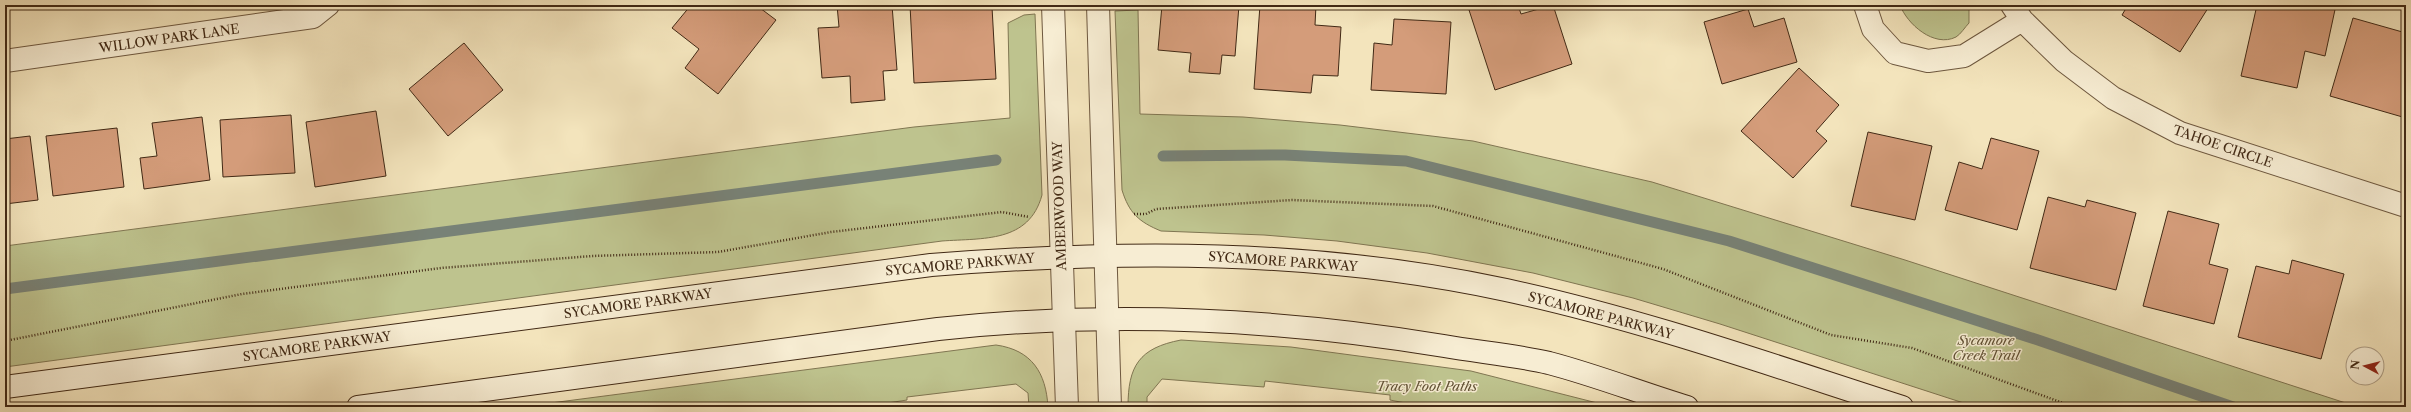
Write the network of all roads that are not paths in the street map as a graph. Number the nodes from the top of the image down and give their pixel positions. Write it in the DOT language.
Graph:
graph roads {
  1 [pos="328,5"];
  2 [pos="1053,5"];
  3 [pos="1098,5"];
  4 [pos="1865,5"];
  5 [pos="2017,12"];
  6 [pos="5,61"];
  7 [pos="2406,206"];
  8 [pos="1107,254"];
  9 [pos="1061,256"];
  10 [pos="1109,319"];
  11 [pos="1064,320"];
  12 [pos="5,387"];
  13 [pos="358,407"];
  14 [pos="1067,407"];
  15 [pos="1110,407"];
  16 [pos="1687,407"];
  17 [pos="1902,407"];
  1 -- 6 [label="main road, WILLOW PARK LANE"];
  2 -- 9 [label="main road, AMBERWOOD WAY"];
  3 -- 8 [label="main road"];
  4 -- 5 [label="main road, TAHOE CIRCLE"];
  5 -- 7 [label="main road, TAHOE CIRCLE"];
  8 -- 9 [label="main road, SYCAMORE PARKWAY"];
  8 -- 10 [label="main road"];
  8 -- 17 [label="main road, SYCAMORE PARKWAY"];
  9 -- 11 [label="main road, AMBERWOOD WAY"];
  9 -- 12 [label="main road, SYCAMORE PARKWAY"];
  10 -- 11 [label="main road"];
  10 -- 15 [label="main road"];
  10 -- 16 [label="main road"];
  11 -- 13 [label="main road"];
  11 -- 14 [label="main road, AMBERWOOD WAY"];
}
